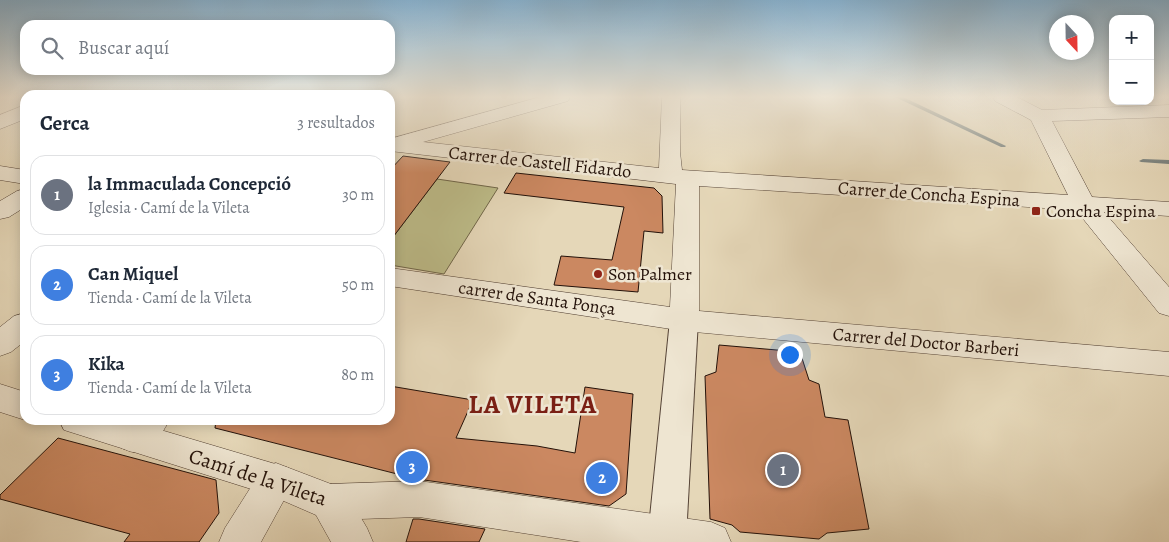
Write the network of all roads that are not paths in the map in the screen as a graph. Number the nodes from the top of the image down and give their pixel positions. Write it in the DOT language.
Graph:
graph roads {
  1 [pos="471,122"];
  2 [pos="670,122"];
  3 [pos="1042,122"];
  4 [pos="395,144"];
  5 [pos="395,146"];
  6 [pos="0,173"];
  7 [pos="20,176"];
  8 [pos="680,177"];
  9 [pos="20,199"];
  10 [pos="1084,204"];
  11 [pos="1169,210"];
  12 [pos="0,212"];
  13 [pos="395,277"];
  14 [pos="1169,306"];
  15 [pos="684,320"];
  16 [pos="20,328"];
  17 [pos="0,344"];
  18 [pos="1169,364"];
  19 [pos="0,398"];
  20 [pos="20,404"];
  21 [pos="118,425"];
  22 [pos="143,428"];
  23 [pos="276,480"];
  24 [pos="330,502"];
  25 [pos="667,537"];
  26 [pos="239,542"];
  27 [pos="353,542"];
  28 [pos="711,542"];
  1 -- 4 [label="street"];
  2 -- 8 [label="street"];
  3 -- 10 [label="street"];
  5 -- 8 [label="street, Carrer de Castell Fidardo"];
  6 -- 7 [label="street"];
  8 -- 10 [label="street, Carrer de Concha Espina"];
  8 -- 15 [label="street"];
  9 -- 12 [label="street"];
  10 -- 11 [label="street, Carrer de Concha Espina"];
  10 -- 14 [label="street"];
  13 -- 15 [label="street, carrer de Santa Ponça"];
  15 -- 18 [label="street, Carrer del Doctor Barberi"];
  15 -- 25 [label="street"];
  16 -- 17 [label="street"];
  19 -- 20 [label="street"];
  21 -- 22 [label="street, Camí de la Vileta"];
  22 -- 23 [label="street, Camí de la Vileta"];
  23 -- 24 [label="street, Camí de la Vileta"];
  23 -- 26 [label="street"];
  24 -- 25 [label="street, Camí de la Vileta"];
  24 -- 27 [label="street"];
  25 -- 28 [label="street, Camí de la Vileta"];
}
